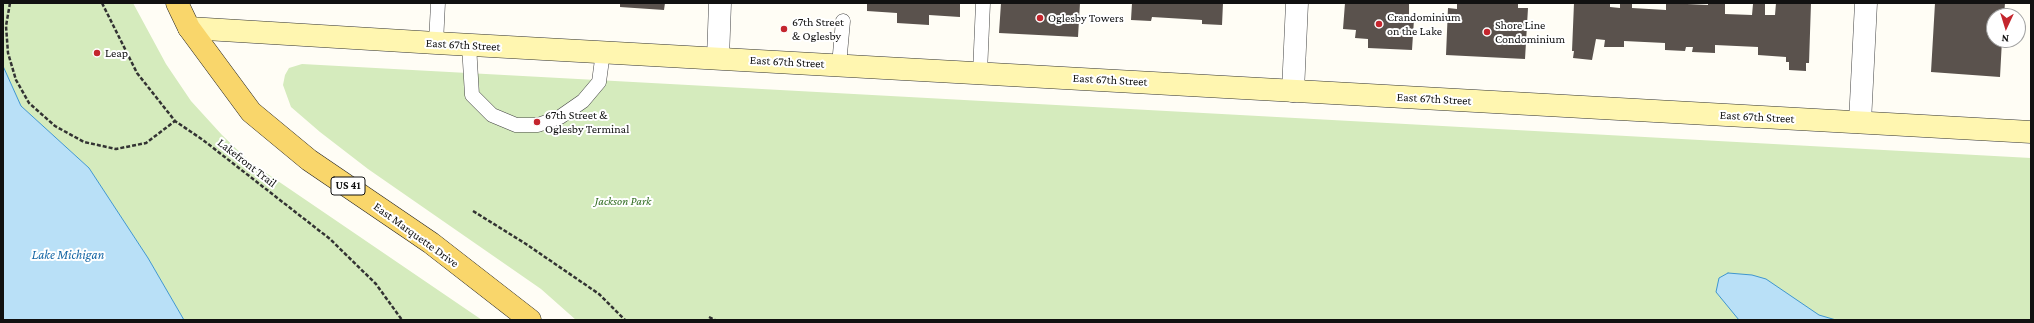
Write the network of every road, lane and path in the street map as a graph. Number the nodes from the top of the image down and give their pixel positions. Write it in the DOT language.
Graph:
graph roads {
  1 [pos="10,3"];
  2 [pos="102,3"];
  3 [pos="177,3"];
  4 [pos="438,3"];
  5 [pos="720,3"];
  6 [pos="983,3"];
  7 [pos="1297,3"];
  8 [pos="1866,3"];
  9 [pos="843,21"];
  10 [pos="190,28"];
  11 [pos="436,44"];
  12 [pos="469,45"];
  13 [pos="603,52"];
  14 [pos="718,58"];
  15 [pos="839,65"];
  16 [pos="980,73"];
  17 [pos="1293,91"];
  18 [pos="175,121"];
  19 [pos="1860,122"];
  20 [pos="2031,132"];
  21 [pos="473,211"];
  22 [pos="709,317"];
  23 [pos="402,320"];
  24 [pos="530,320"];
  25 [pos="625,320"];
  26 [pos="715,320"];
  1 -- 18 [label="path"];
  2 -- 18 [label="path, Lakefront Trail"];
  3 -- 10 [label="main road, US 41"];
  4 -- 11 [label="lane"];
  5 -- 14 [label="street"];
  6 -- 16 [label="lane"];
  7 -- 17 [label="street"];
  8 -- 19 [label="street"];
  9 -- 15 [label="lane"];
  10 -- 11 [label="street, East 67th Street"];
  10 -- 24 [label="main road, East Marquette Drive / US 41"];
  11 -- 12 [label="street, East 67th Street"];
  12 -- 13 [label="street, East 67th Street"];
  12 -- 13 [label="lane"];
  13 -- 14 [label="street, East 67th Street"];
  14 -- 15 [label="street, East 67th Street"];
  15 -- 16 [label="street, East 67th Street"];
  16 -- 17 [label="street, East 67th Street"];
  17 -- 19 [label="street, East 67th Street"];
  18 -- 23 [label="path, Lakefront Trail"];
  19 -- 20 [label="street, East 67th Street"];
  21 -- 25 [label="path"];
  22 -- 26 [label="path"];
}
